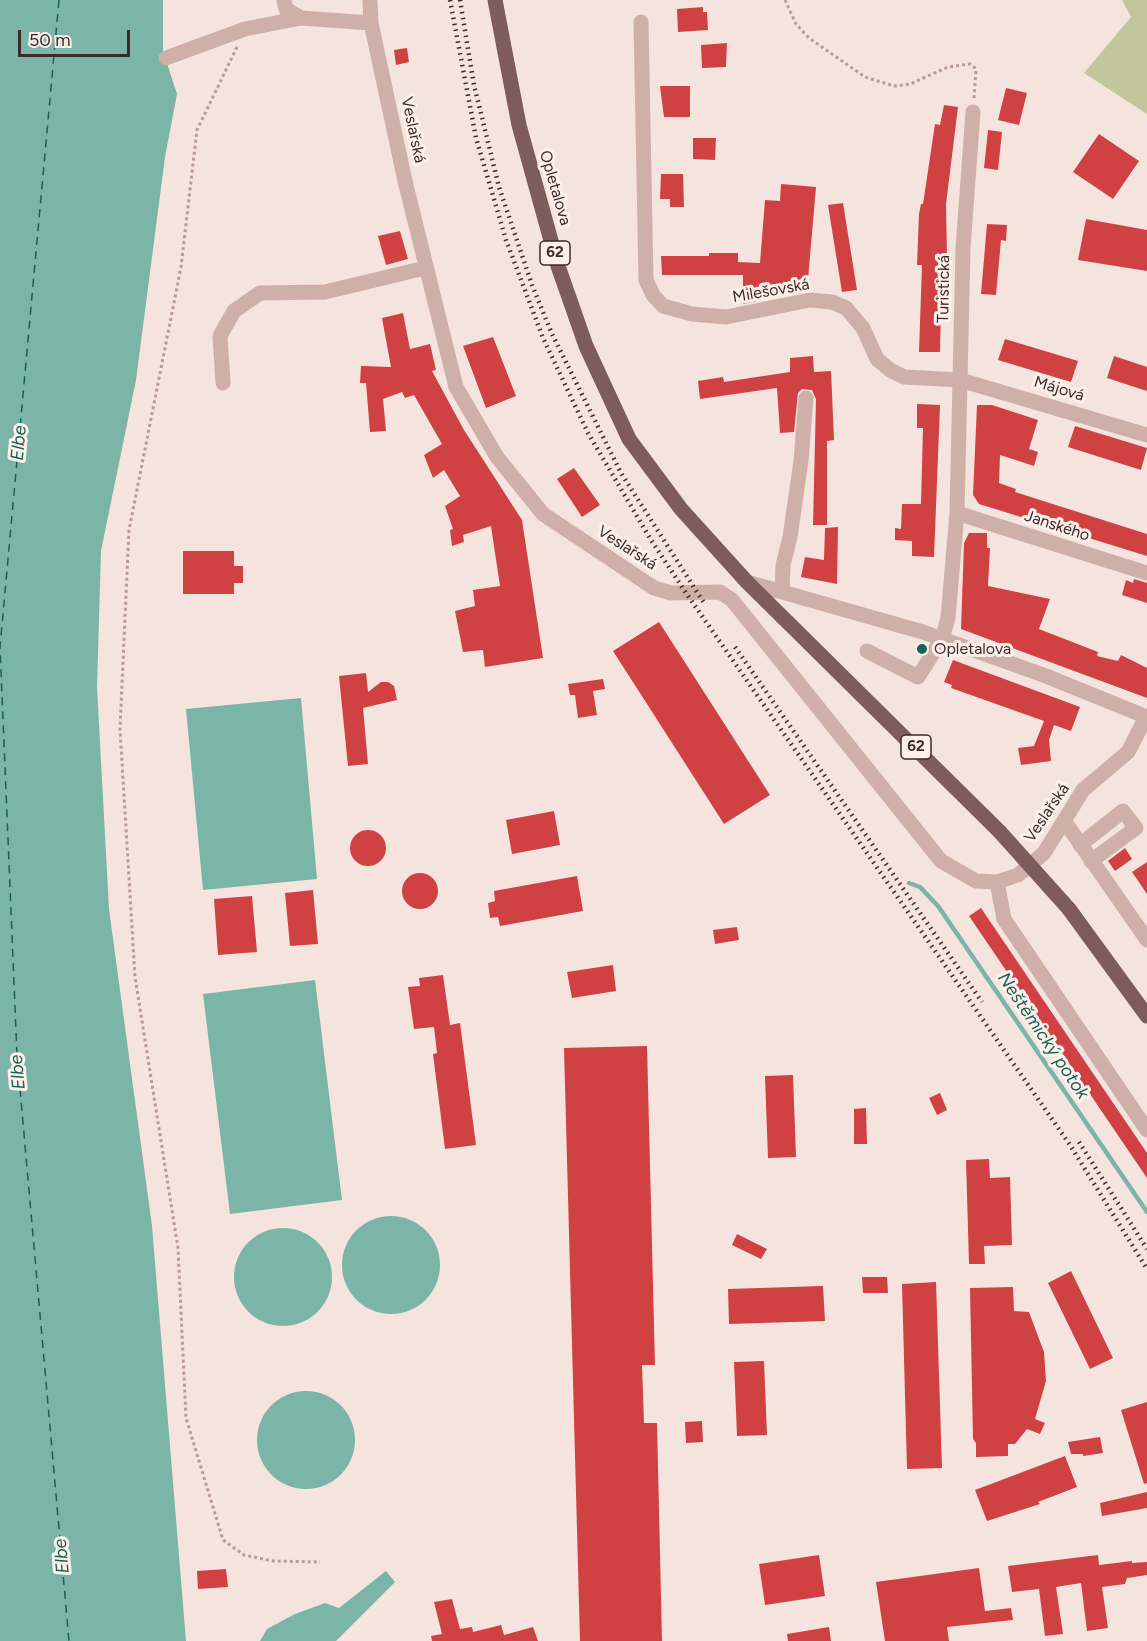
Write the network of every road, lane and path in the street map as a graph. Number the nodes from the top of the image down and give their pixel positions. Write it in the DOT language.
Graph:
graph roads {
  1 [pos="284,0"];
  2 [pos="370,0"];
  3 [pos="495,0"];
  4 [pos="785,0"];
  5 [pos="301,18"];
  6 [pos="640,22"];
  7 [pos="371,23"];
  8 [pos="245,29"];
  9 [pos="166,58"];
  10 [pos="973,112"];
  11 [pos="425,268"];
  12 [pos="960,380"];
  13 [pos="223,383"];
  14 [pos="806,398"];
  15 [pos="1147,435"];
  16 [pos="957,513"];
  17 [pos="1147,573"];
  18 [pos="747,582"];
  19 [pos="782,592"];
  20 [pos="942,639"];
  21 [pos="867,651"];
  22 [pos="1147,718"];
  23 [pos="1065,822"];
  24 [pos="1080,844"];
  25 [pos="1091,861"];
  26 [pos="997,882"];
  27 [pos="1147,940"];
  28 [pos="1147,1016"];
  29 [pos="1147,1130"];
  30 [pos="320,1562"];
  1 -- 5 [label="street"];
  2 -- 7 [label="street, Veslařská"];
  3 -- 18 [label="main road, Opletalova / 62"];
  4 -- 10 [label="path"];
  5 -- 7 [label="street"];
  5 -- 8 [label="street"];
  6 -- 12 [label="street, Milešovská"];
  7 -- 11 [label="street, Veslařská"];
  8 -- 9 [label="street"];
  8 -- 30 [label="path"];
  10 -- 12 [label="street, Turistická"];
  11 -- 13 [label="street"];
  11 -- 26 [label="street, Veslařská"];
  12 -- 15 [label="street, Májová"];
  12 -- 16 [label="street, Turistická"];
  14 -- 19 [label="street"];
  16 -- 17 [label="street, Janského"];
  16 -- 20 [label="street, Turistická"];
  18 -- 19 [label="street"];
  18 -- 28 [label="main road, Opletalova / 62, bridge"];
  19 -- 20 [label="street"];
  20 -- 21 [label="street, Turistická"];
  20 -- 22 [label="street"];
  22 -- 23 [label="street, Veslařská"];
  23 -- 24 [label="street"];
  23 -- 26 [label="street, Veslařská"];
  24 -- 25 [label="street"];
  24 -- 25 [label="street"];
  25 -- 27 [label="street"];
  26 -- 29 [label="street"];
}
